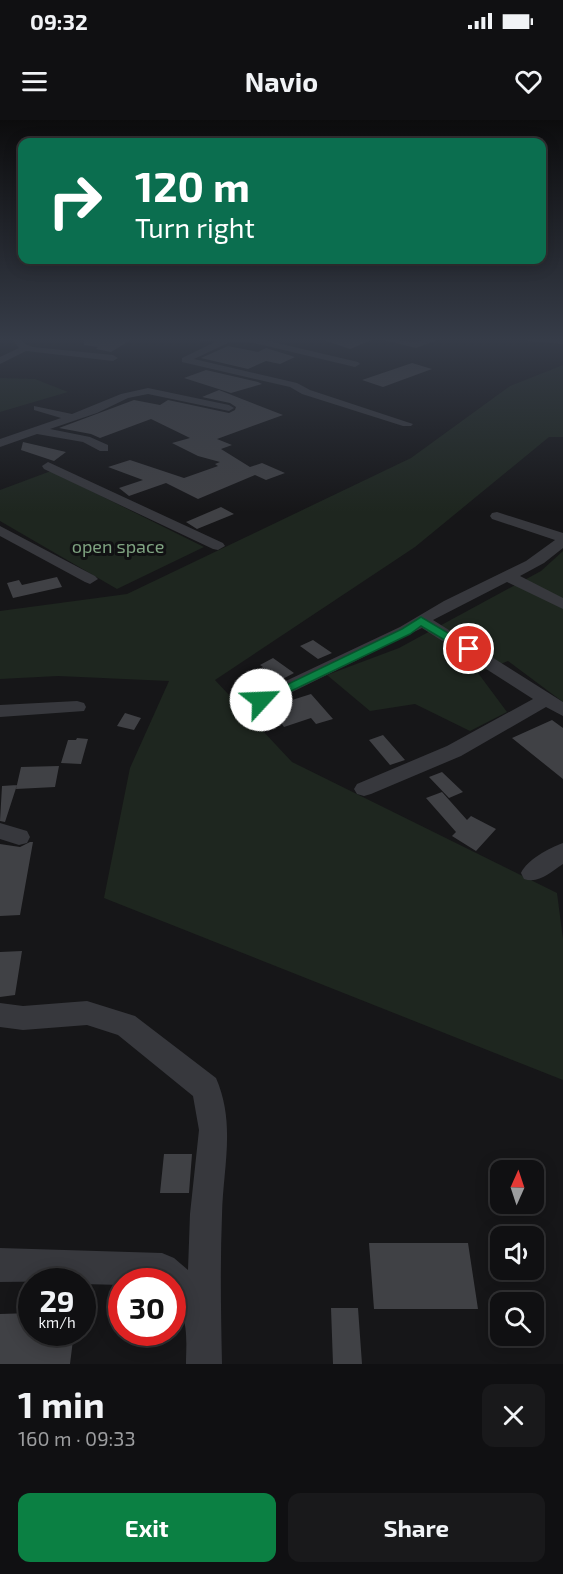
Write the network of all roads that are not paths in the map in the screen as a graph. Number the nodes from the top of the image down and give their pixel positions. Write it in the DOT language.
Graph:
graph roads {
  1 [pos="124,396"];
  2 [pos="172,396"];
  3 [pos="319,396"];
  4 [pos="38,408"];
  5 [pos="228,408"];
  6 [pos="69,417"];
  7 [pos="406,424"];
  8 [pos="36,430"];
  9 [pos="0,443"];
  10 [pos="104,448"];
  11 [pos="48,466"];
  12 [pos="497,516"];
  13 [pos="0,530"];
  14 [pos="563,539"];
  15 [pos="218,546"];
  16 [pos="508,576"];
  17 [pos="90,579"];
  18 [pos="563,604"];
  19 [pos="421,621"];
  20 [pos="261,700"];
  21 [pos="555,704"];
  22 [pos="77,707"];
  23 [pos="0,711"];
  24 [pos="364,789"];
  25 [pos="563,852"];
  26 [pos="532,873"];
  27 [pos="0,1015"];
  28 [pos="0,1265"];
  29 [pos="204,1328"];
  30 [pos="204,1364"];
  1 -- 6 [label="street"];
  2 -- 5 [label="street"];
  3 -- 7 [label="street"];
  4 -- 6 [label="street"];
  6 -- 8 [label="street"];
  8 -- 9 [label="street"];
  8 -- 10 [label="street"];
  11 -- 15 [label="street"];
  12 -- 14 [label="street"];
  13 -- 17 [label="street"];
  14 -- 16 [label="street"];
  16 -- 18 [label="street"];
  16 -- 19 [label="street"];
  19 -- 20 [label="street"];
  19 -- 21 [label="street"];
  21 -- 24 [label="street"];
  22 -- 23 [label="street"];
  25 -- 26 [label="street"];
  27 -- 29 [label="street"];
  28 -- 29 [label="street"];
  29 -- 30 [label="street"];
}
